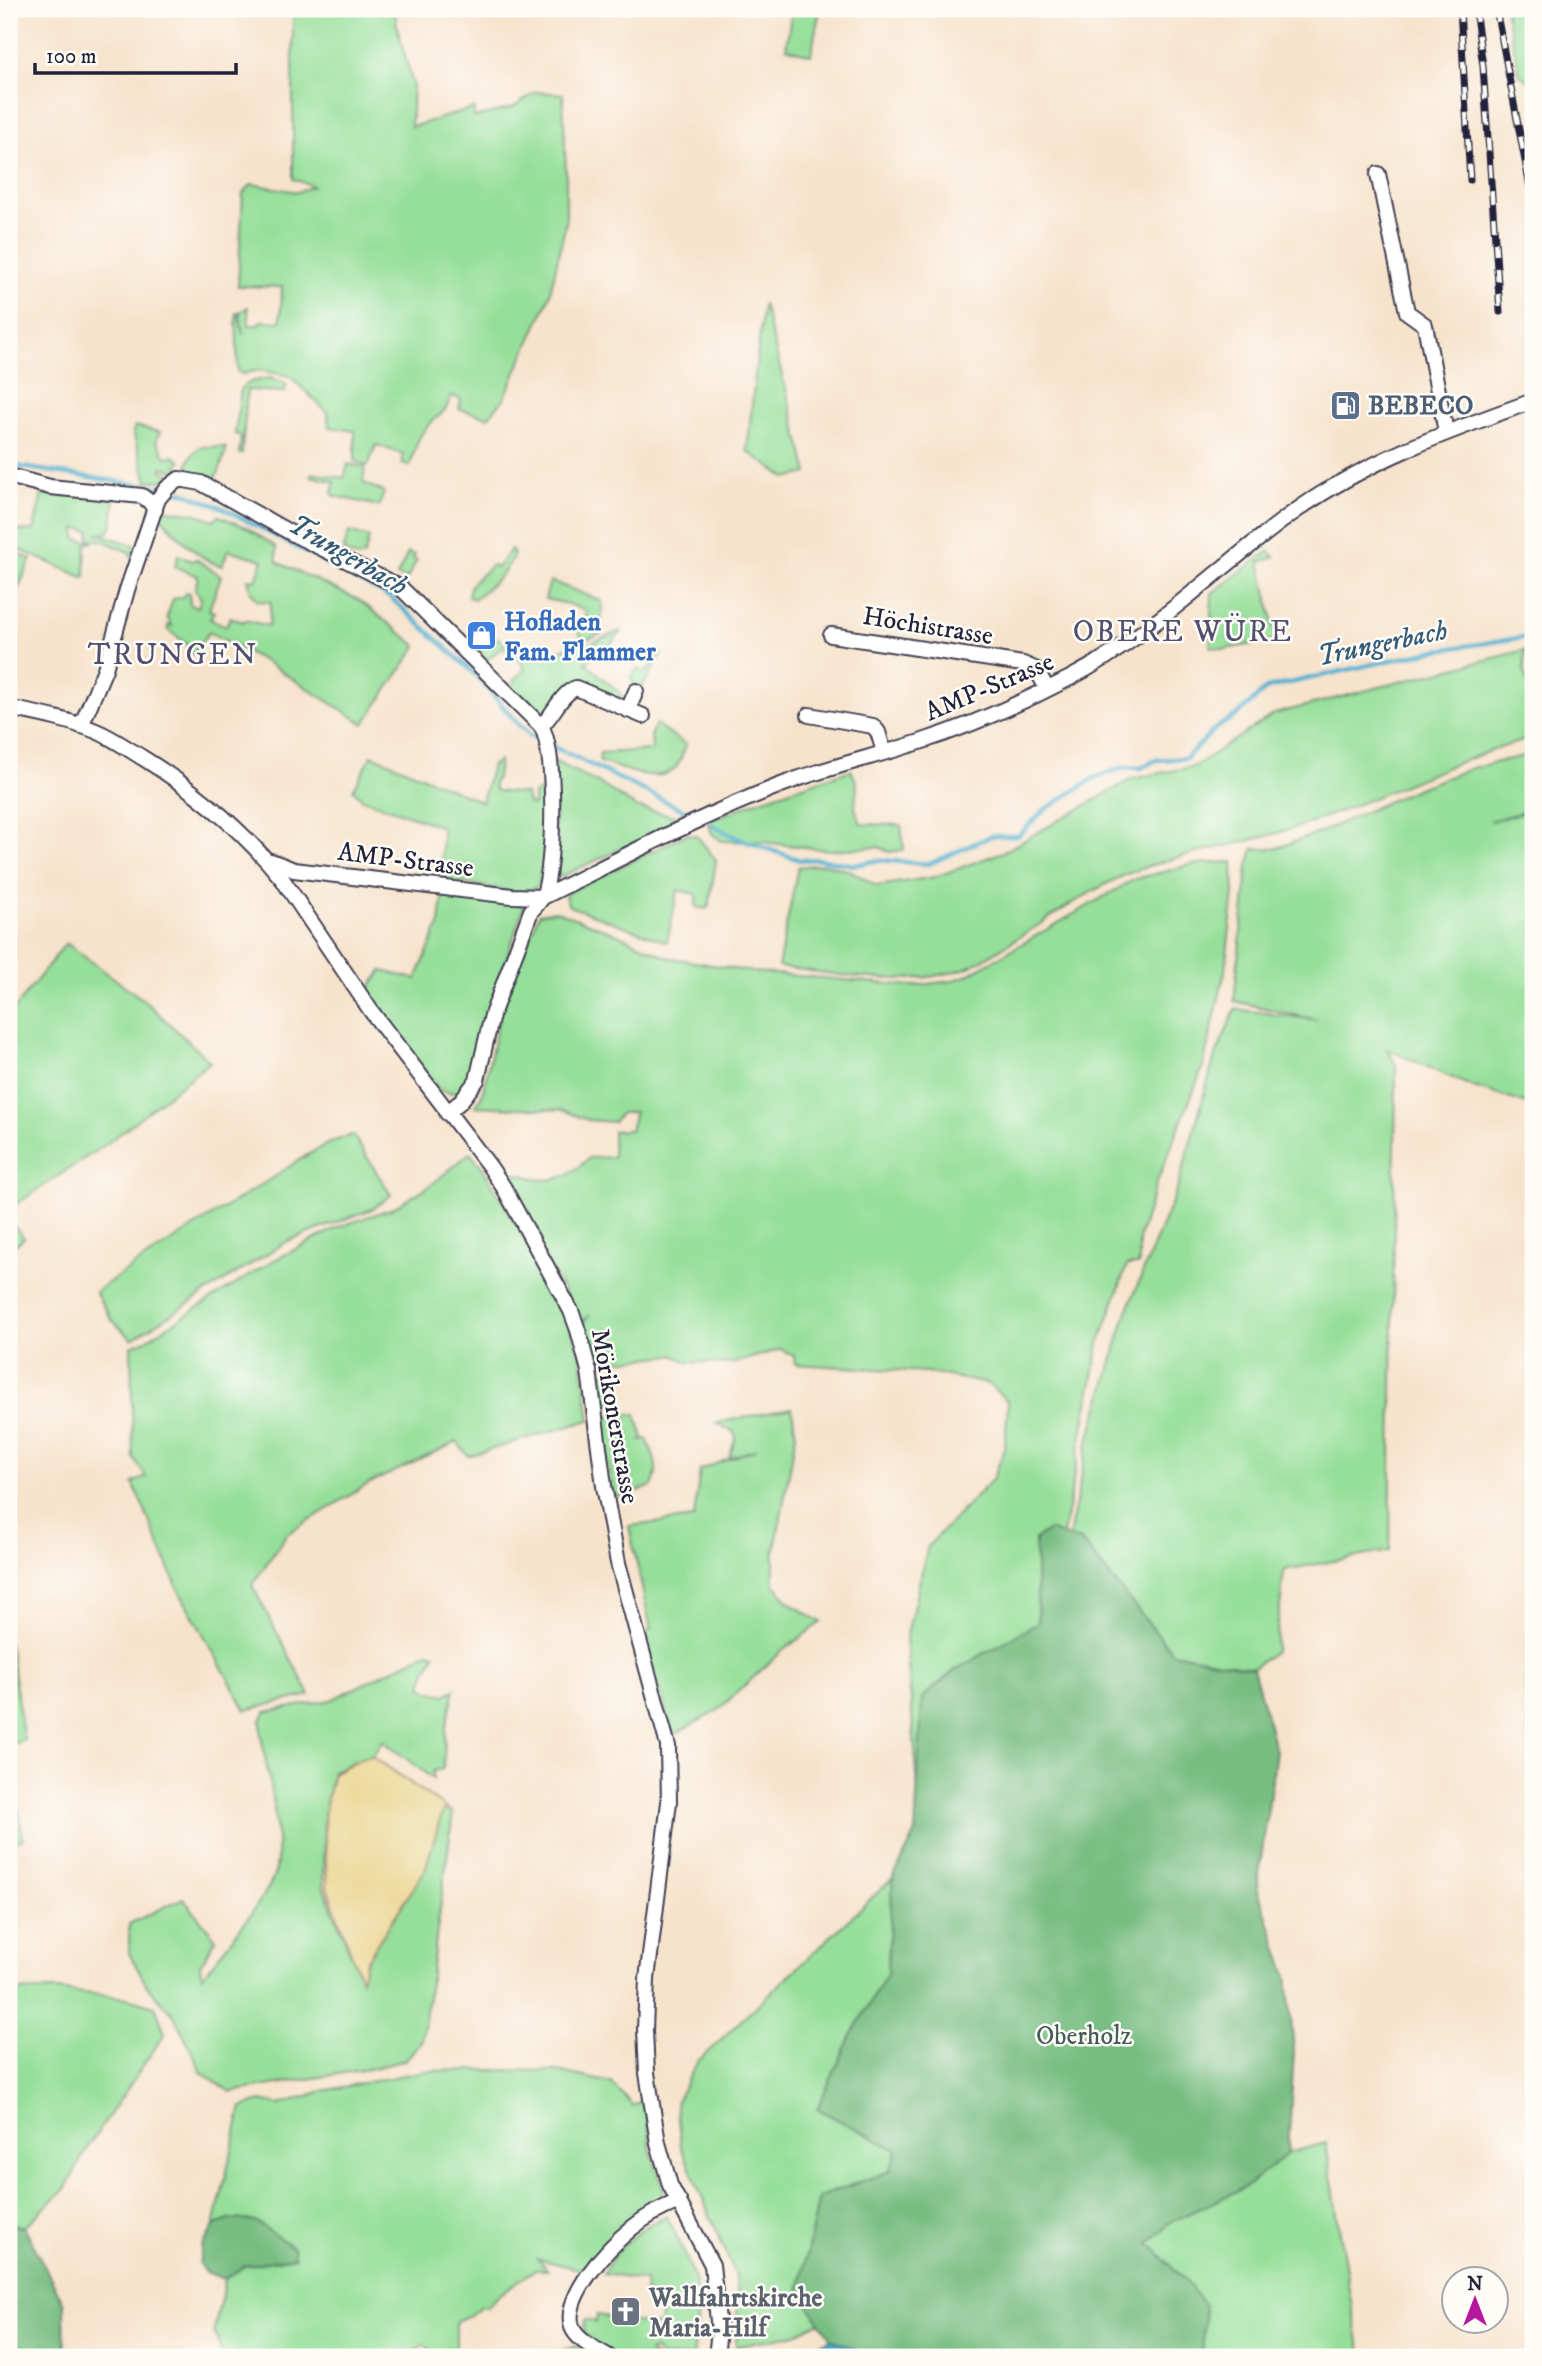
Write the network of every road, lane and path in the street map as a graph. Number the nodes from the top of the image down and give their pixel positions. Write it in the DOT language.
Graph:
graph roads {
  1 [pos="1378,174"];
  2 [pos="1533,401"];
  3 [pos="1446,432"];
  4 [pos="9,477"];
  5 [pos="157,505"];
  6 [pos="831,635"];
  7 [pos="1047,689"];
  8 [pos="636,691"];
  9 [pos="9,708"];
  10 [pos="628,710"];
  11 [pos="809,715"];
  12 [pos="643,716"];
  13 [pos="81,726"];
  14 [pos="543,730"];
  15 [pos="884,752"];
  16 [pos="267,859"];
  17 [pos="542,897"];
  18 [pos="447,1113"];
  19 [pos="679,2201"];
  20 [pos="609,2357"];
  21 [pos="716,2357"];
  1 -- 3 [label="street"];
  2 -- 3 [label="street, AMP-Strasse"];
  3 -- 7 [label="street, AMP-Strasse"];
  4 -- 5 [label="street"];
  5 -- 13 [label="street"];
  5 -- 14 [label="street"];
  6 -- 7 [label="street, Höchistrasse"];
  7 -- 15 [label="street, AMP-Strasse"];
  8 -- 10 [label="street"];
  9 -- 13 [label="street, Mörikonerstrasse"];
  10 -- 12 [label="street"];
  10 -- 14 [label="street"];
  11 -- 15 [label="street"];
  13 -- 16 [label="street, Mörikonerstrasse"];
  14 -- 17 [label="street"];
  15 -- 17 [label="street, AMP-Strasse"];
  16 -- 17 [label="street, AMP-Strasse"];
  16 -- 18 [label="street, Mörikonerstrasse"];
  17 -- 18 [label="street"];
  18 -- 19 [label="street, Mörikonerstrasse"];
  19 -- 20 [label="street"];
  19 -- 21 [label="street, Mörikonerstrasse"];
}
